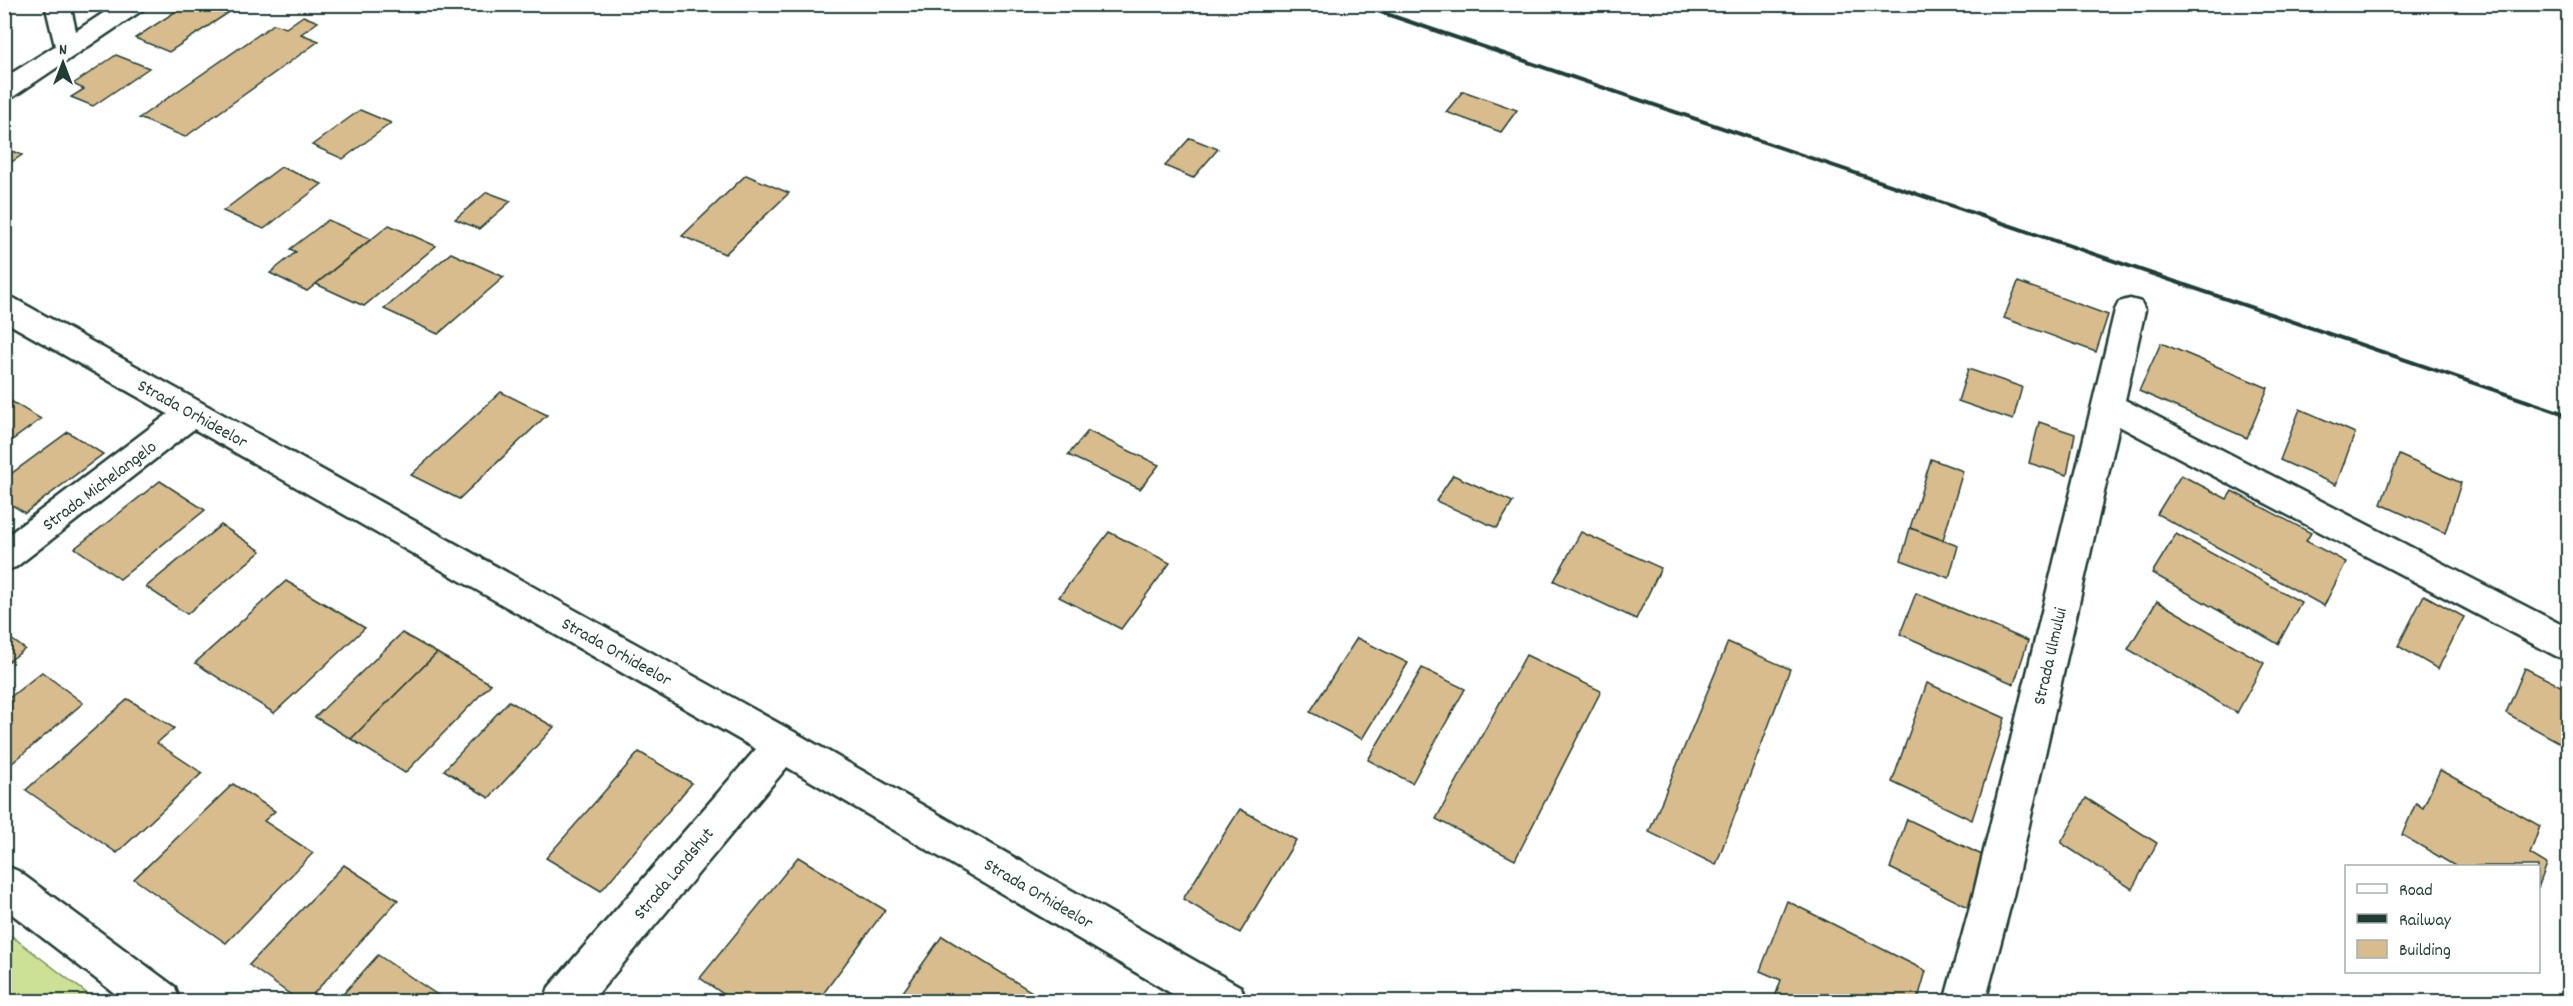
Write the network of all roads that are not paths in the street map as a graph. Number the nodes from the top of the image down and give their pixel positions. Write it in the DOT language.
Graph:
graph roads {
  1 [pos="57,4"];
  2 [pos="135,4"];
  3 [pos="68,48"];
  4 [pos="4,91"];
  5 [pos="4,307"];
  6 [pos="2130,310"];
  7 [pos="2108,406"];
  8 [pos="193,413"];
  9 [pos="4,557"];
  10 [pos="2568,645"];
  11 [pos="783,745"];
  12 [pos="4,884"];
  13 [pos="160,1002"];
  14 [pos="564,1002"];
  15 [pos="1226,1002"];
  16 [pos="1964,1002"];
  1 -- 3 [label="street"];
  2 -- 3 [label="street"];
  3 -- 4 [label="street"];
  5 -- 8 [label="street, Strada Orhideelor"];
  6 -- 7 [label="street, Strada Ulmului"];
  7 -- 10 [label="street"];
  7 -- 16 [label="street, Strada Ulmului"];
  8 -- 9 [label="street, Strada Michelangelo"];
  8 -- 11 [label="street, Strada Orhideelor"];
  11 -- 14 [label="street, Strada Landshut"];
  11 -- 15 [label="street, Strada Orhideelor"];
  12 -- 13 [label="street"];
}
